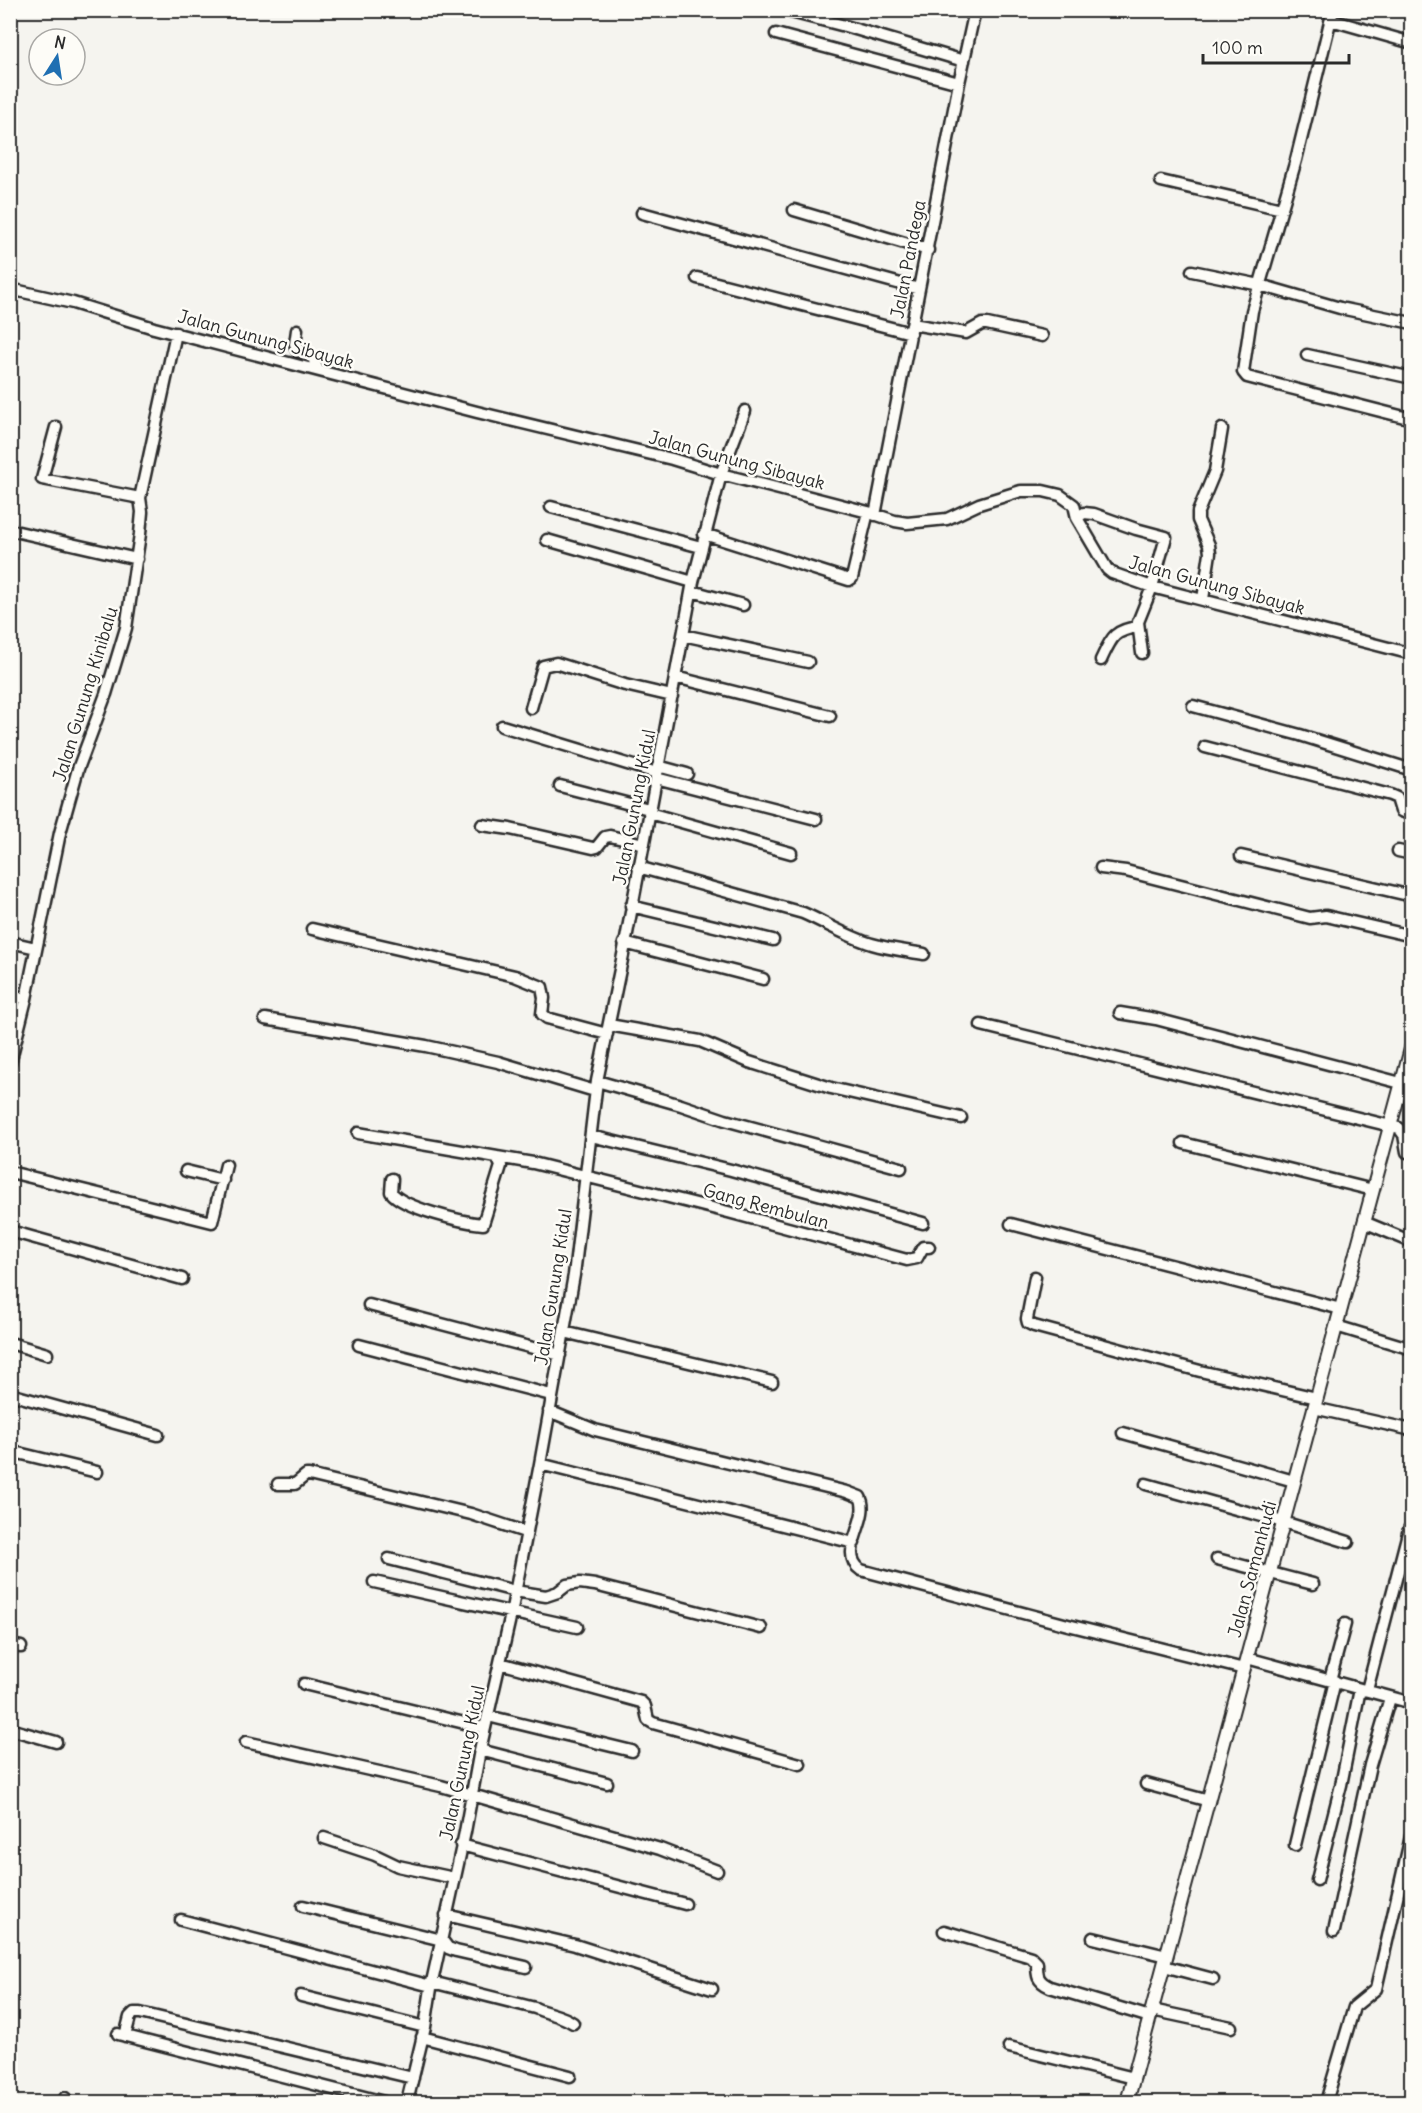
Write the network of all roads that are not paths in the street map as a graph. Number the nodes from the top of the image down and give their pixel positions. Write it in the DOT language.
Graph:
graph roads {
  1 [pos="783,10"];
  2 [pos="975,10"];
  3 [pos="1332,15"];
  4 [pos="776,34"];
  5 [pos="1412,43"];
  6 [pos="964,61"];
  7 [pos="959,83"];
  8 [pos="1161,181"];
  9 [pos="1282,209"];
  10 [pos="794,210"];
  11 [pos="642,213"];
  12 [pos="928,250"];
  13 [pos="1192,271"];
  14 [pos="697,278"];
  15 [pos="1260,285"];
  16 [pos="10,289"];
  17 [pos="919,289"];
  18 [pos="1412,323"];
  19 [pos="912,328"];
  20 [pos="297,330"];
  21 [pos="176,333"];
  22 [pos="1042,336"];
  23 [pos="1307,355"];
  24 [pos="318,370"];
  25 [pos="1412,378"];
  26 [pos="745,411"];
  27 [pos="1412,419"];
  28 [pos="56,427"];
  29 [pos="1222,429"];
  30 [pos="721,474"];
  31 [pos="140,498"];
  32 [pos="550,507"];
  33 [pos="872,514"];
  34 [pos="1077,518"];
  35 [pos="10,530"];
  36 [pos="704,534"];
  37 [pos="547,540"];
  38 [pos="701,548"];
  39 [pos="137,559"];
  40 [pos="1152,586"];
  41 [pos="692,587"];
  42 [pos="1203,599"];
  43 [pos="743,605"];
  44 [pos="1138,627"];
  45 [pos="683,635"];
  46 [pos="1143,653"];
  47 [pos="1412,654"];
  48 [pos="1101,660"];
  49 [pos="808,662"];
  50 [pos="675,677"];
  51 [pos="672,696"];
  52 [pos="1193,706"];
  53 [pos="531,708"];
  54 [pos="830,716"];
  55 [pos="502,726"];
  56 [pos="1205,747"];
  57 [pos="1412,770"];
  58 [pos="657,772"];
  59 [pos="687,774"];
  60 [pos="560,786"];
  61 [pos="649,811"];
  62 [pos="1412,815"];
  63 [pos="816,819"];
  64 [pos="482,825"];
  65 [pos="644,844"];
  66 [pos="1398,851"];
  67 [pos="791,853"];
  68 [pos="1412,854"];
  69 [pos="1241,856"];
  70 [pos="638,867"];
  71 [pos="1101,868"];
  72 [pos="1412,896"];
  73 [pos="631,906"];
  74 [pos="312,929"];
  75 [pos="1412,936"];
  76 [pos="773,940"];
  77 [pos="10,942"];
  78 [pos="624,943"];
  79 [pos="36,948"];
  80 [pos="924,954"];
  81 [pos="763,979"];
  82 [pos="10,995"];
  83 [pos="26,999"];
  84 [pos="1120,1012"];
  85 [pos="265,1018"];
  86 [pos="981,1025"];
  87 [pos="15,1029"];
  88 [pos="608,1030"];
  89 [pos="1412,1045"];
  90 [pos="10,1063"];
  91 [pos="1405,1079"];
  92 [pos="596,1086"];
  93 [pos="961,1118"];
  94 [pos="1390,1126"];
  95 [pos="358,1133"];
  96 [pos="591,1136"];
  97 [pos="1183,1143"];
  98 [pos="1407,1152"];
  99 [pos="497,1157"];
  100 [pos="226,1165"];
  101 [pos="901,1168"];
  102 [pos="186,1171"];
  103 [pos="10,1172"];
  104 [pos="587,1178"];
  105 [pos="392,1179"];
  106 [pos="223,1180"];
  107 [pos="1372,1190"];
  108 [pos="923,1222"];
  109 [pos="1364,1222"];
  110 [pos="1011,1224"];
  111 [pos="10,1232"];
  112 [pos="1412,1242"];
  113 [pos="929,1247"];
  114 [pos="1035,1277"];
  115 [pos="182,1279"];
  116 [pos="369,1305"];
  117 [pos="1341,1309"];
  118 [pos="1336,1326"];
  119 [pos="564,1332"];
  120 [pos="10,1343"];
  121 [pos="359,1344"];
  122 [pos="1412,1349"];
  123 [pos="47,1354"];
  124 [pos="560,1355"];
  125 [pos="772,1382"];
  126 [pos="10,1394"];
  127 [pos="551,1395"];
  128 [pos="1315,1403"];
  129 [pos="549,1411"];
  130 [pos="1412,1430"];
  131 [pos="1123,1433"];
  132 [pos="158,1435"];
  133 [pos="10,1451"];
  134 [pos="540,1464"];
  135 [pos="97,1472"];
  136 [pos="1294,1481"];
  137 [pos="278,1484"];
  138 [pos="1146,1484"];
  139 [pos="1283,1522"];
  140 [pos="1409,1529"];
  141 [pos="525,1532"];
  142 [pos="1348,1542"];
  143 [pos="854,1543"];
  144 [pos="389,1559"];
  145 [pos="1217,1559"];
  146 [pos="1270,1572"];
  147 [pos="374,1582"];
  148 [pos="1313,1584"];
  149 [pos="515,1591"];
  150 [pos="511,1614"];
  151 [pos="1345,1624"];
  152 [pos="577,1627"];
  153 [pos="761,1628"];
  154 [pos="500,1663"];
  155 [pos="1245,1663"];
  156 [pos="1333,1681"];
  157 [pos="304,1684"];
  158 [pos="1364,1690"];
  159 [pos="1390,1698"];
  160 [pos="1412,1703"];
  161 [pos="487,1722"];
  162 [pos="10,1729"];
  163 [pos="56,1742"];
  164 [pos="246,1742"];
  165 [pos="480,1750"];
  166 [pos="632,1751"];
  167 [pos="800,1764"];
  168 [pos="607,1783"];
  169 [pos="1146,1784"];
  170 [pos="472,1795"];
  171 [pos="1209,1801"];
  172 [pos="1412,1832"];
  173 [pos="324,1838"];
  174 [pos="461,1845"];
  175 [pos="1295,1845"];
  176 [pos="717,1871"];
  177 [pos="454,1878"];
  178 [pos="1317,1880"];
  179 [pos="685,1904"];
  180 [pos="303,1906"];
  181 [pos="446,1915"];
  182 [pos="181,1920"];
  183 [pos="944,1931"];
  184 [pos="1334,1931"];
  185 [pos="1093,1938"];
  186 [pos="442,1940"];
  187 [pos="1165,1961"];
  188 [pos="526,1967"];
  189 [pos="1213,1979"];
  190 [pos="432,1984"];
  191 [pos="712,1989"];
  192 [pos="301,1996"];
  193 [pos="1151,2013"];
  194 [pos="573,2023"];
  195 [pos="1231,2027"];
  196 [pos="424,2032"];
  197 [pos="1009,2047"];
  198 [pos="570,2076"];
  199 [pos="413,2078"];
  200 [pos="1134,2078"];
  201 [pos="384,2103"];
  202 [pos="407,2103"];
  203 [pos="1127,2103"];
  204 [pos="1326,2103"];
  1 -- 6 [label="street"];
  2 -- 6 [label="street, Jalan Pandega"];
  3 -- 5 [label="street"];
  3 -- 9 [label="street"];
  4 -- 7 [label="street"];
  6 -- 7 [label="street, Jalan Pandega"];
  7 -- 12 [label="street, Jalan Pandega"];
  8 -- 9 [label="street"];
  9 -- 15 [label="street"];
  10 -- 12 [label="street"];
  11 -- 17 [label="street"];
  12 -- 17 [label="street, Jalan Pandega"];
  13 -- 15 [label="street"];
  14 -- 19 [label="street"];
  15 -- 18 [label="street"];
  15 -- 27 [label="street"];
  16 -- 21 [label="street, Jalan Gunung Sibayak"];
  17 -- 19 [label="street, Jalan Pandega"];
  19 -- 22 [label="street"];
  19 -- 33 [label="street, Jalan Pandega"];
  20 -- 24 [label="street"];
  21 -- 24 [label="street, Jalan Gunung Sibayak"];
  21 -- 31 [label="street, Jalan Gunung Kinibalu"];
  23 -- 25 [label="street"];
  24 -- 30 [label="street, Jalan Gunung Sibayak"];
  26 -- 30 [label="street, Jalan Gunung Kidul"];
  28 -- 31 [label="street"];
  29 -- 42 [label="street"];
  30 -- 33 [label="street, Jalan Gunung Sibayak"];
  30 -- 36 [label="street, Jalan Gunung Kidul"];
  31 -- 39 [label="street, Jalan Gunung Kinibalu"];
  32 -- 38 [label="street"];
  33 -- 34 [label="street, Jalan Gunung Sibayak"];
  33 -- 36 [label="street, Jalan Pandega"];
  34 -- 40 [label="street, Jalan Gunung Sibayak"];
  34 -- 40 [label="street"];
  35 -- 39 [label="street"];
  36 -- 38 [label="street, Jalan Gunung Kidul"];
  37 -- 41 [label="street"];
  38 -- 41 [label="street, Jalan Gunung Kidul"];
  39 -- 79 [label="street, Jalan Gunung Kinibalu"];
  40 -- 42 [label="street, Jalan Gunung Sibayak"];
  40 -- 44 [label="street"];
  41 -- 43 [label="street"];
  41 -- 45 [label="street, Jalan Gunung Kidul"];
  42 -- 47 [label="street, Jalan Gunung Sibayak"];
  44 -- 46 [label="street"];
  44 -- 48 [label="street"];
  45 -- 49 [label="street"];
  45 -- 50 [label="street, Jalan Gunung Kidul"];
  50 -- 51 [label="street, Jalan Gunung Kidul"];
  50 -- 54 [label="street"];
  51 -- 53 [label="street"];
  51 -- 58 [label="street, Jalan Gunung Kidul"];
  52 -- 57 [label="street"];
  55 -- 58 [label="street"];
  56 -- 62 [label="street"];
  58 -- 59 [label="street"];
  58 -- 61 [label="street, Jalan Gunung Kidul"];
  58 -- 63 [label="street"];
  60 -- 61 [label="street"];
  61 -- 65 [label="street, Jalan Gunung Kidul"];
  61 -- 67 [label="street"];
  64 -- 65 [label="street"];
  65 -- 70 [label="street, Jalan Gunung Kidul"];
  66 -- 68 [label="street"];
  69 -- 72 [label="street"];
  70 -- 73 [label="street, Jalan Gunung Kidul"];
  70 -- 80 [label="street"];
  71 -- 75 [label="street"];
  73 -- 76 [label="street"];
  73 -- 78 [label="street, Jalan Gunung Kidul"];
  74 -- 88 [label="street"];
  77 -- 79 [label="street"];
  78 -- 81 [label="street"];
  78 -- 88 [label="street, Jalan Gunung Kidul"];
  79 -- 83 [label="street, Jalan Gunung Kinibalu"];
  82 -- 83 [label="street"];
  83 -- 87 [label="street, Jalan Gunung Kinibalu"];
  84 -- 91 [label="street"];
  85 -- 92 [label="street"];
  86 -- 94 [label="street"];
  87 -- 90 [label="street, Jalan Gunung Kinibalu"];
  88 -- 92 [label="street, Jalan Gunung Kidul"];
  88 -- 93 [label="street"];
  89 -- 91 [label="street, Jalan Samanhudi"];
  91 -- 94 [label="street, Jalan Samanhudi"];
  92 -- 96 [label="street, Jalan Gunung Kidul"];
  92 -- 101 [label="street"];
  94 -- 98 [label="street"];
  94 -- 107 [label="street, Jalan Samanhudi"];
  95 -- 99 [label="street, Gang Rembulan"];
  96 -- 104 [label="street, Jalan Gunung Kidul"];
  96 -- 108 [label="street"];
  97 -- 107 [label="street"];
  99 -- 104 [label="street, Gang Rembulan"];
  99 -- 105 [label="street"];
  100 -- 106 [label="street"];
  102 -- 106 [label="street"];
  103 -- 106 [label="street"];
  104 -- 113 [label="street, Gang Rembulan"];
  104 -- 119 [label="street, Jalan Gunung Kidul"];
  107 -- 109 [label="street, Jalan Samanhudi"];
  109 -- 112 [label="street"];
  109 -- 117 [label="street, Jalan Samanhudi"];
  110 -- 117 [label="street"];
  111 -- 115 [label="street"];
  114 -- 128 [label="street"];
  116 -- 124 [label="street"];
  117 -- 118 [label="street, Jalan Samanhudi"];
  118 -- 122 [label="street"];
  118 -- 128 [label="street, Jalan Samanhudi"];
  119 -- 124 [label="street, Jalan Gunung Kidul"];
  119 -- 125 [label="street"];
  120 -- 123 [label="street"];
  121 -- 127 [label="street"];
  124 -- 127 [label="street, Jalan Gunung Kidul"];
  126 -- 132 [label="street"];
  127 -- 129 [label="street, Jalan Gunung Kidul"];
  128 -- 130 [label="street"];
  128 -- 136 [label="street, Jalan Samanhudi"];
  129 -- 134 [label="street, Jalan Gunung Kidul"];
  129 -- 143 [label="street"];
  131 -- 136 [label="street"];
  133 -- 135 [label="street"];
  134 -- 141 [label="street, Jalan Gunung Kidul"];
  134 -- 143 [label="street"];
  136 -- 139 [label="street, Jalan Samanhudi"];
  137 -- 141 [label="street"];
  138 -- 139 [label="street"];
  139 -- 142 [label="street"];
  139 -- 146 [label="street, Jalan Samanhudi"];
  140 -- 158 [label="street"];
  141 -- 149 [label="street, Jalan Gunung Kidul"];
  143 -- 155 [label="street"];
  144 -- 149 [label="street"];
  145 -- 146 [label="street"];
  146 -- 148 [label="street"];
  146 -- 155 [label="street, Jalan Samanhudi"];
  147 -- 150 [label="street"];
  149 -- 150 [label="street, Jalan Gunung Kidul"];
  149 -- 153 [label="street"];
  150 -- 152 [label="street"];
  150 -- 154 [label="street, Jalan Gunung Kidul"];
  151 -- 156 [label="street"];
  154 -- 161 [label="street, Jalan Gunung Kidul"];
  154 -- 167 [label="street"];
  155 -- 156 [label="street"];
  155 -- 171 [label="street, Jalan Samanhudi"];
  156 -- 158 [label="street"];
  156 -- 175 [label="street"];
  157 -- 161 [label="street"];
  158 -- 159 [label="street"];
  158 -- 178 [label="street"];
  159 -- 160 [label="street"];
  159 -- 184 [label="street"];
  161 -- 165 [label="street, Jalan Gunung Kidul"];
  161 -- 166 [label="street"];
  162 -- 163 [label="street"];
  164 -- 170 [label="street"];
  165 -- 168 [label="street"];
  165 -- 170 [label="street, Jalan Gunung Kidul"];
  169 -- 171 [label="street"];
  170 -- 174 [label="street, Jalan Gunung Kidul"];
  170 -- 176 [label="street"];
  171 -- 187 [label="street, Jalan Samanhudi"];
  172 -- 204 [label="street"];
  173 -- 177 [label="street"];
  174 -- 177 [label="street, Jalan Gunung Kidul"];
  174 -- 179 [label="street"];
  177 -- 181 [label="street, Jalan Gunung Kidul"];
  180 -- 186 [label="street"];
  181 -- 186 [label="street, Jalan Gunung Kidul"];
  181 -- 191 [label="street"];
  182 -- 190 [label="street"];
  183 -- 193 [label="street"];
  185 -- 187 [label="street"];
  186 -- 188 [label="street"];
  186 -- 190 [label="street, Jalan Gunung Kidul"];
  187 -- 189 [label="street"];
  187 -- 193 [label="street, Jalan Samanhudi"];
  190 -- 194 [label="street"];
  190 -- 196 [label="street, Jalan Gunung Kidul"];
  192 -- 196 [label="street"];
  193 -- 195 [label="street"];
  193 -- 200 [label="street, Jalan Samanhudi"];
  196 -- 198 [label="street"];
  196 -- 199 [label="street, Jalan Gunung Kidul"];
  197 -- 200 [label="street"];
  199 -- 201 [label="street"];
  199 -- 202 [label="street, Jalan Gunung Kidul"];
  200 -- 203 [label="street, Jalan Samanhudi"];
}
